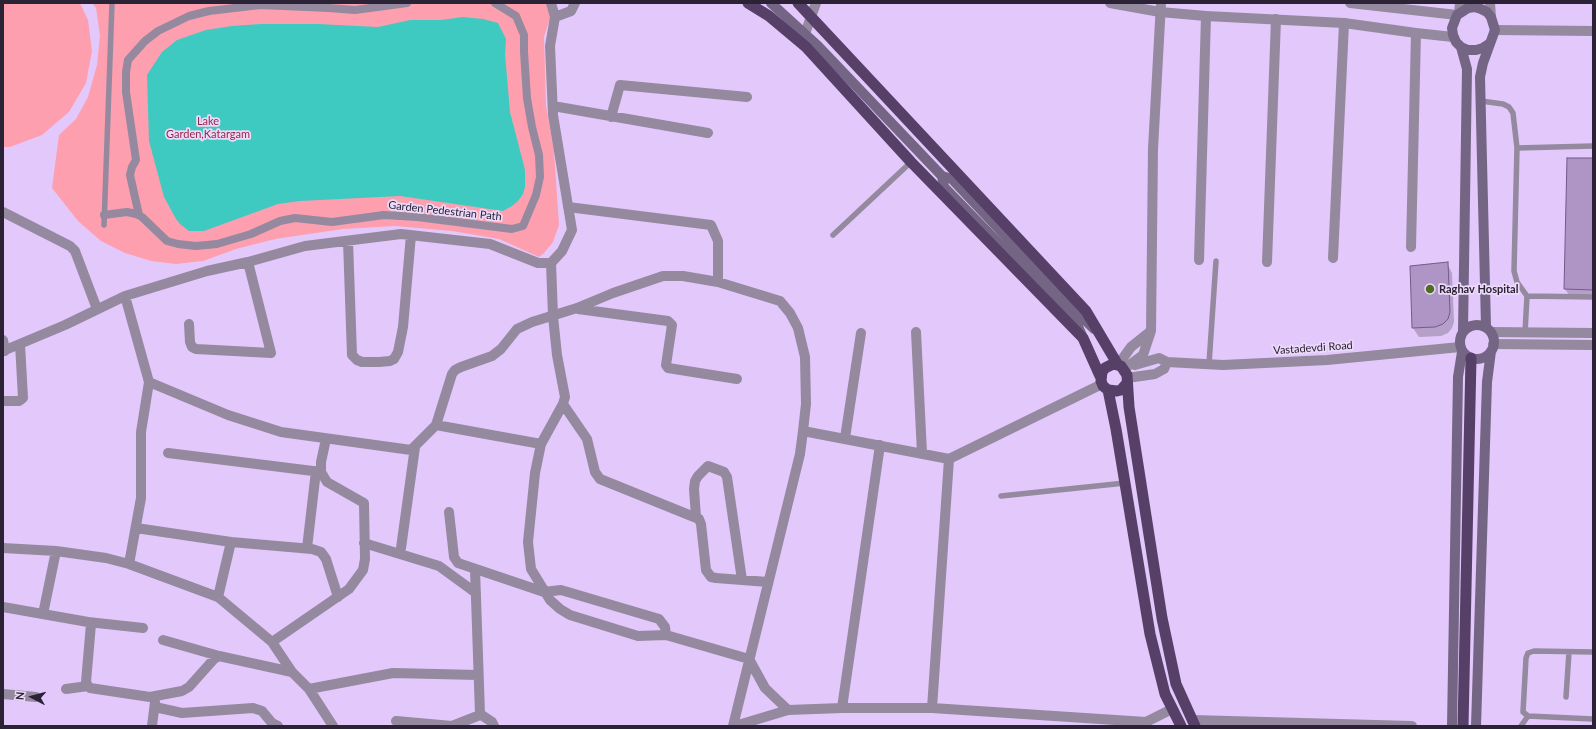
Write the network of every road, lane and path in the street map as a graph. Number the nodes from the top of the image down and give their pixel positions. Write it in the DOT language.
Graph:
graph roads {
  1 [pos="112,3"];
  2 [pos="407,3"];
  3 [pos="495,3"];
  4 [pos="551,3"];
  5 [pos="575,3"];
  6 [pos="748,3"];
  7 [pos="771,3"];
  8 [pos="798,3"];
  9 [pos="816,3"];
  10 [pos="1110,3"];
  11 [pos="1350,3"];
  12 [pos="760,6"];
  13 [pos="1161,8"];
  14 [pos="1461,9"];
  15 [pos="1489,9"];
  16 [pos="1206,16"];
  17 [pos="555,17"];
  18 [pos="812,17"];
  19 [pos="1276,20"];
  20 [pos="1344,23"];
  21 [pos="1495,30"];
  22 [pos="1593,31"];
  23 [pos="1416,33"];
  24 [pos="1453,36"];
  25 [pos="804,39"];
  26 [pos="1489,44"];
  27 [pos="1461,47"];
  28 [pos="747,97"];
  29 [pos="1481,101"];
  30 [pos="552,106"];
  31 [pos="611,117"];
  32 [pos="708,133"];
  33 [pos="1593,146"];
  34 [pos="1517,148"];
  35 [pos="911,162"];
  36 [pos="942,176"];
  37 [pos="568,207"];
  38 [pos="3,212"];
  39 [pos="104,215"];
  40 [pos="139,215"];
  41 [pos="104,225"];
  42 [pos="833,235"];
  43 [pos="411,236"];
  44 [pos="348,241"];
  45 [pos="1411,247"];
  46 [pos="1333,258"];
  47 [pos="1199,260"];
  48 [pos="1216,261"];
  49 [pos="248,262"];
  50 [pos="1268,262"];
  51 [pos="551,263"];
  52 [pos="718,282"];
  53 [pos="125,296"];
  54 [pos="1527,296"];
  55 [pos="1593,297"];
  56 [pos="577,308"];
  57 [pos="97,310"];
  58 [pos="553,316"];
  59 [pos="189,324"];
  60 [pos="1489,330"];
  61 [pos="1463,331"];
  62 [pos="916,332"];
  63 [pos="1593,332"];
  64 [pos="1099,333"];
  65 [pos="1525,333"];
  66 [pos="861,334"];
  67 [pos="1083,338"];
  68 [pos="20,344"];
  69 [pos="1593,345"];
  70 [pos="4,347"];
  71 [pos="1492,348"];
  72 [pos="1465,352"];
  73 [pos="1167,362"];
  74 [pos="1208,364"];
  75 [pos="1124,374"];
  76 [pos="737,379"];
  77 [pos="149,382"];
  78 [pos="1103,383"];
  79 [pos="3,401"];
  80 [pos="563,404"];
  81 [pos="436,425"];
  82 [pos="804,430"];
  83 [pos="845,438"];
  84 [pos="326,439"];
  85 [pos="541,444"];
  86 [pos="880,445"];
  87 [pos="415,447"];
  88 [pos="168,453"];
  89 [pos="922,453"];
  90 [pos="949,458"];
  91 [pos="319,472"];
  92 [pos="1125,482"];
  93 [pos="1001,496"];
  94 [pos="449,512"];
  95 [pos="696,517"];
  96 [pos="136,528"];
  97 [pos="231,542"];
  98 [pos="364,543"];
  99 [pos="3,548"];
  100 [pos="307,548"];
  101 [pos="402,548"];
  102 [pos="56,551"];
  103 [pos="129,564"];
  104 [pos="475,569"];
  105 [pos="742,580"];
  106 [pos="768,582"];
  107 [pos="544,592"];
  108 [pos="476,593"];
  109 [pos="218,597"];
  110 [pos="338,597"];
  111 [pos="3,607"];
  112 [pos="43,614"];
  113 [pos="88,622"];
  114 [pos="143,628"];
  115 [pos="666,635"];
  116 [pos="163,640"];
  117 [pos="272,642"];
  118 [pos="1568,652"];
  119 [pos="1593,652"];
  120 [pos="219,656"];
  121 [pos="749,659"];
  122 [pos="292,672"];
  123 [pos="478,674"];
  124 [pos="88,686"];
  125 [pos="66,689"];
  126 [pos="309,689"];
  127 [pos="3,694"];
  128 [pos="36,697"];
  129 [pos="1566,697"];
  130 [pos="155,702"];
  131 [pos="842,708"];
  132 [pos="932,708"];
  133 [pos="1172,709"];
  134 [pos="788,710"];
  135 [pos="480,715"];
  136 [pos="1528,716"];
  137 [pos="1593,719"];
  138 [pos="396,721"];
  139 [pos="1194,723"];
  140 [pos="1343,725"];
  141 [pos="152,726"];
  142 [pos="278,726"];
  143 [pos="332,726"];
  144 [pos="494,726"];
  145 [pos="734,726"];
  146 [pos="1181,726"];
  147 [pos="1412,726"];
  148 [pos="1452,726"];
  149 [pos="1463,726"];
  150 [pos="1476,726"];
  151 [pos="1521,726"];
  1 -- 39 [label="lane"];
  2 -- 40 [label="street"];
  3 -- 40 [label="street, Garden Pedestrian Path"];
  4 -- 17 [label="street"];
  5 -- 17 [label="street"];
  6 -- 12 [label="highway"];
  7 -- 25 [label="main road"];
  8 -- 18 [label="highway"];
  9 -- 18 [label="street"];
  10 -- 13 [label="street"];
  11 -- 14 [label="street"];
  12 -- 25 [label="highway"];
  13 -- 16 [label="street"];
  13 -- 75 [label="street"];
  14 -- 15 [label="main road"];
  14 -- 24 [label="main road"];
  15 -- 21 [label="main road"];
  16 -- 19 [label="street"];
  16 -- 47 [label="street"];
  17 -- 30 [label="street"];
  18 -- 25 [label="street"];
  18 -- 64 [label="highway"];
  19 -- 20 [label="street"];
  19 -- 50 [label="street"];
  20 -- 23 [label="street"];
  20 -- 46 [label="street"];
  21 -- 22 [label="street"];
  21 -- 26 [label="main road"];
  23 -- 24 [label="street"];
  23 -- 45 [label="street"];
  24 -- 27 [label="main road"];
  25 -- 35 [label="highway"];
  25 -- 36 [label="main road"];
  26 -- 27 [label="main road"];
  26 -- 29 [label="main road"];
  27 -- 61 [label="main road"];
  28 -- 31 [label="street"];
  29 -- 34 [label="lane"];
  29 -- 60 [label="main road"];
  30 -- 31 [label="street"];
  30 -- 37 [label="street"];
  31 -- 32 [label="street"];
  33 -- 34 [label="lane"];
  34 -- 54 [label="lane"];
  35 -- 42 [label="lane"];
  35 -- 67 [label="highway"];
  36 -- 64 [label="main road"];
  36 -- 67 [label="main road"];
  37 -- 51 [label="street"];
  37 -- 52 [label="street"];
  38 -- 57 [label="street"];
  39 -- 40 [label="street"];
  39 -- 41 [label="lane"];
  43 -- 44 [label="street"];
  43 -- 44 [label="street"];
  43 -- 51 [label="street"];
  44 -- 49 [label="street"];
  48 -- 74 [label="lane"];
  49 -- 53 [label="street"];
  49 -- 59 [label="street"];
  51 -- 58 [label="street"];
  52 -- 56 [label="street"];
  52 -- 82 [label="street"];
  53 -- 57 [label="street"];
  53 -- 77 [label="street"];
  54 -- 55 [label="lane"];
  54 -- 65 [label="lane"];
  56 -- 58 [label="street"];
  56 -- 76 [label="street"];
  57 -- 68 [label="street"];
  58 -- 80 [label="street"];
  58 -- 81 [label="street"];
  60 -- 61 [label="main road"];
  60 -- 65 [label="street"];
  60 -- 71 [label="main road"];
  61 -- 72 [label="main road"];
  62 -- 89 [label="street"];
  63 -- 65 [label="street"];
  64 -- 75 [label="highway"];
  66 -- 83 [label="street"];
  67 -- 78 [label="highway"];
  68 -- 70 [label="street"];
  68 -- 79 [label="street"];
  69 -- 71 [label="street"];
  71 -- 72 [label="main road"];
  71 -- 150 [label="main road"];
  72 -- 74 [label="street, Vastadevdi Road"];
  72 -- 148 [label="main road"];
  72 -- 149 [label="highway"];
  73 -- 74 [label="street, Vastadevdi Road"];
  73 -- 75 [label="street, Vastadevdi Road"];
  73 -- 75 [label="street"];
  75 -- 78 [label="highway"];
  75 -- 78 [label="highway"];
  75 -- 139 [label="highway"];
  77 -- 84 [label="street"];
  77 -- 96 [label="street"];
  78 -- 90 [label="street"];
  78 -- 92 [label="highway"];
  80 -- 85 [label="street"];
  80 -- 95 [label="street"];
  81 -- 85 [label="street"];
  81 -- 87 [label="street"];
  82 -- 83 [label="street"];
  82 -- 106 [label="street"];
  83 -- 86 [label="street"];
  84 -- 87 [label="street"];
  84 -- 91 [label="street"];
  85 -- 107 [label="street"];
  86 -- 89 [label="street"];
  86 -- 131 [label="street"];
  87 -- 101 [label="street"];
  88 -- 91 [label="street"];
  89 -- 90 [label="street"];
  90 -- 132 [label="street"];
  91 -- 98 [label="street"];
  91 -- 100 [label="street"];
  92 -- 93 [label="lane"];
  92 -- 133 [label="highway"];
  94 -- 104 [label="street"];
  95 -- 105 [label="street"];
  95 -- 105 [label="street"];
  96 -- 97 [label="street"];
  96 -- 103 [label="street"];
  97 -- 100 [label="street"];
  97 -- 109 [label="street"];
  98 -- 108 [label="street"];
  98 -- 110 [label="street"];
  99 -- 102 [label="street"];
  100 -- 110 [label="street"];
  102 -- 103 [label="street"];
  102 -- 112 [label="street"];
  103 -- 109 [label="street"];
  104 -- 107 [label="street"];
  104 -- 108 [label="street"];
  105 -- 106 [label="street"];
  106 -- 121 [label="street"];
  107 -- 115 [label="street"];
  107 -- 115 [label="street"];
  108 -- 123 [label="street"];
  109 -- 117 [label="street"];
  110 -- 117 [label="street"];
  111 -- 112 [label="street"];
  112 -- 113 [label="street"];
  113 -- 114 [label="street"];
  113 -- 124 [label="street"];
  115 -- 121 [label="street"];
  116 -- 120 [label="street"];
  117 -- 122 [label="street"];
  118 -- 119 [label="lane"];
  118 -- 129 [label="lane"];
  118 -- 136 [label="lane"];
  120 -- 122 [label="street"];
  120 -- 130 [label="street"];
  121 -- 134 [label="street"];
  121 -- 145 [label="street"];
  122 -- 126 [label="street"];
  123 -- 126 [label="street"];
  123 -- 135 [label="street"];
  124 -- 125 [label="street"];
  124 -- 130 [label="street"];
  126 -- 143 [label="street"];
  127 -- 128 [label="street"];
  130 -- 141 [label="street"];
  130 -- 142 [label="street"];
  131 -- 132 [label="street"];
  131 -- 134 [label="street"];
  132 -- 133 [label="street"];
  133 -- 146 [label="highway"];
  134 -- 145 [label="street"];
  135 -- 138 [label="street"];
  135 -- 144 [label="street"];
  136 -- 137 [label="lane"];
  136 -- 151 [label="lane"];
  139 -- 140 [label="street"];
  140 -- 147 [label="street"];
}
